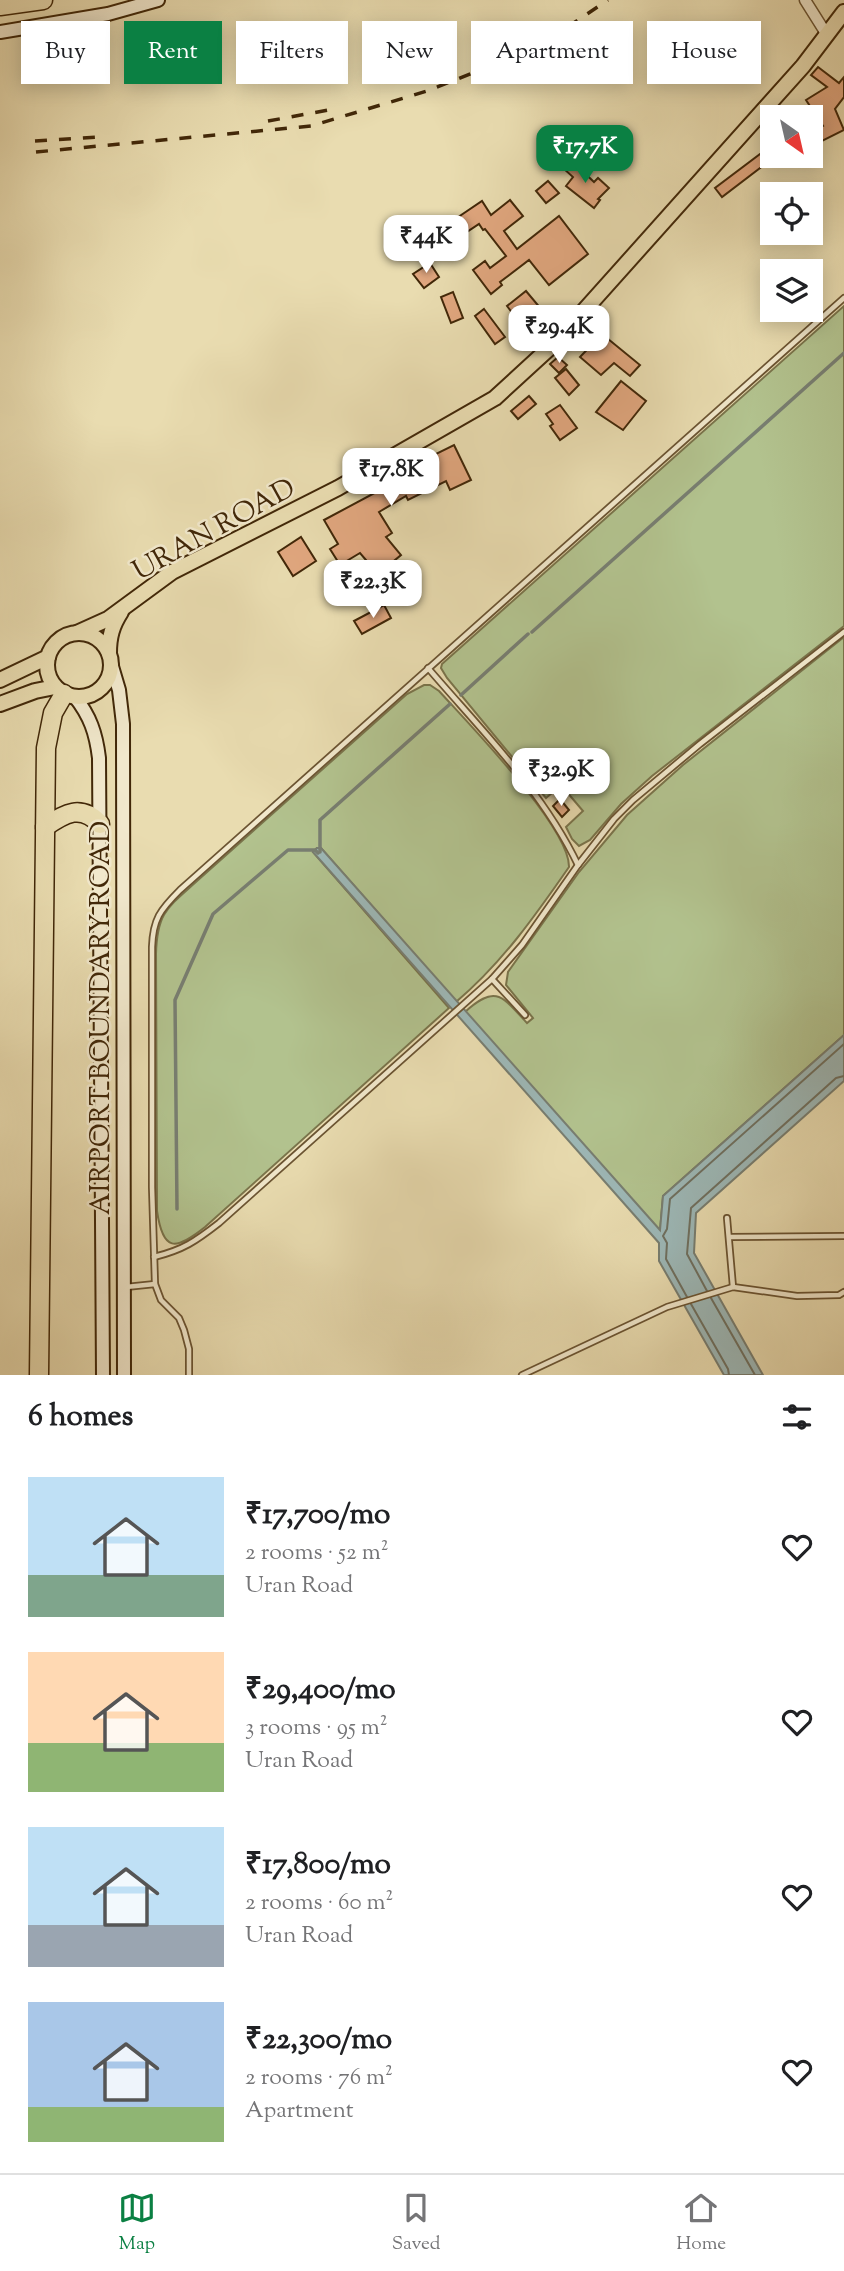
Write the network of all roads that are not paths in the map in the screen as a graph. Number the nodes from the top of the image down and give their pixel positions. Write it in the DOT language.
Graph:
graph roads {
  1 [pos="43,0"];
  2 [pos="158,0"];
  3 [pos="805,0"];
  4 [pos="0,6"];
  5 [pos="844,12"];
  6 [pos="0,32"];
  7 [pos="827,35"];
  8 [pos="844,298"];
  9 [pos="124,608"];
  10 [pos="844,632"];
  11 [pos="77,633"];
  12 [pos="48,657"];
  13 [pos="110,658"];
  14 [pos="428,668"];
  15 [pos="0,680"];
  16 [pos="65,693"];
  17 [pos="0,704"];
  18 [pos="100,824"];
  19 [pos="45,827"];
  20 [pos="578,865"];
  21 [pos="492,979"];
  22 [pos="525,1015"];
  23 [pos="727,1218"];
  24 [pos="844,1236"];
  25 [pos="730,1237"];
  26 [pos="154,1257"];
  27 [pos="155,1284"];
  28 [pos="126,1287"];
  29 [pos="733,1287"];
  30 [pos="844,1292"];
  31 [pos="40,1375"];
  32 [pos="103,1375"];
  33 [pos="124,1375"];
  34 [pos="189,1375"];
  35 [pos="522,1375"];
  1 -- 4 [label="highway"];
  2 -- 6 [label="street"];
  3 -- 7 [label="street"];
  5 -- 7 [label="main road, URAN ROAD"];
  7 -- 9 [label="main road, URAN ROAD"];
  8 -- 14 [label="lane"];
  9 -- 11 [label="main road, URAN ROAD"];
  9 -- 13 [label="main road, URAN ROAD"];
  10 -- 20 [label="lane"];
  11 -- 12 [label="main road"];
  11 -- 13 [label="main road"];
  12 -- 15 [label="main road"];
  12 -- 16 [label="main road"];
  13 -- 16 [label="main road"];
  13 -- 28 [label="street, AIRPORT BOUNDARY ROAD"];
  14 -- 20 [label="lane"];
  14 -- 26 [label="lane"];
  16 -- 17 [label="main road"];
  16 -- 18 [label="street, AIRPORT BOUNDARY ROAD"];
  16 -- 19 [label="highway"];
  18 -- 19 [label="highway"];
  18 -- 32 [label="street, AIRPORT BOUNDARY ROAD"];
  19 -- 31 [label="highway"];
  20 -- 21 [label="lane"];
  21 -- 22 [label="lane"];
  21 -- 26 [label="lane"];
  23 -- 25 [label="lane"];
  24 -- 25 [label="lane"];
  25 -- 29 [label="lane"];
  26 -- 27 [label="lane"];
  27 -- 28 [label="lane"];
  27 -- 34 [label="lane"];
  28 -- 33 [label="street, AIRPORT BOUNDARY ROAD"];
  29 -- 30 [label="lane"];
  29 -- 35 [label="lane"];
}
